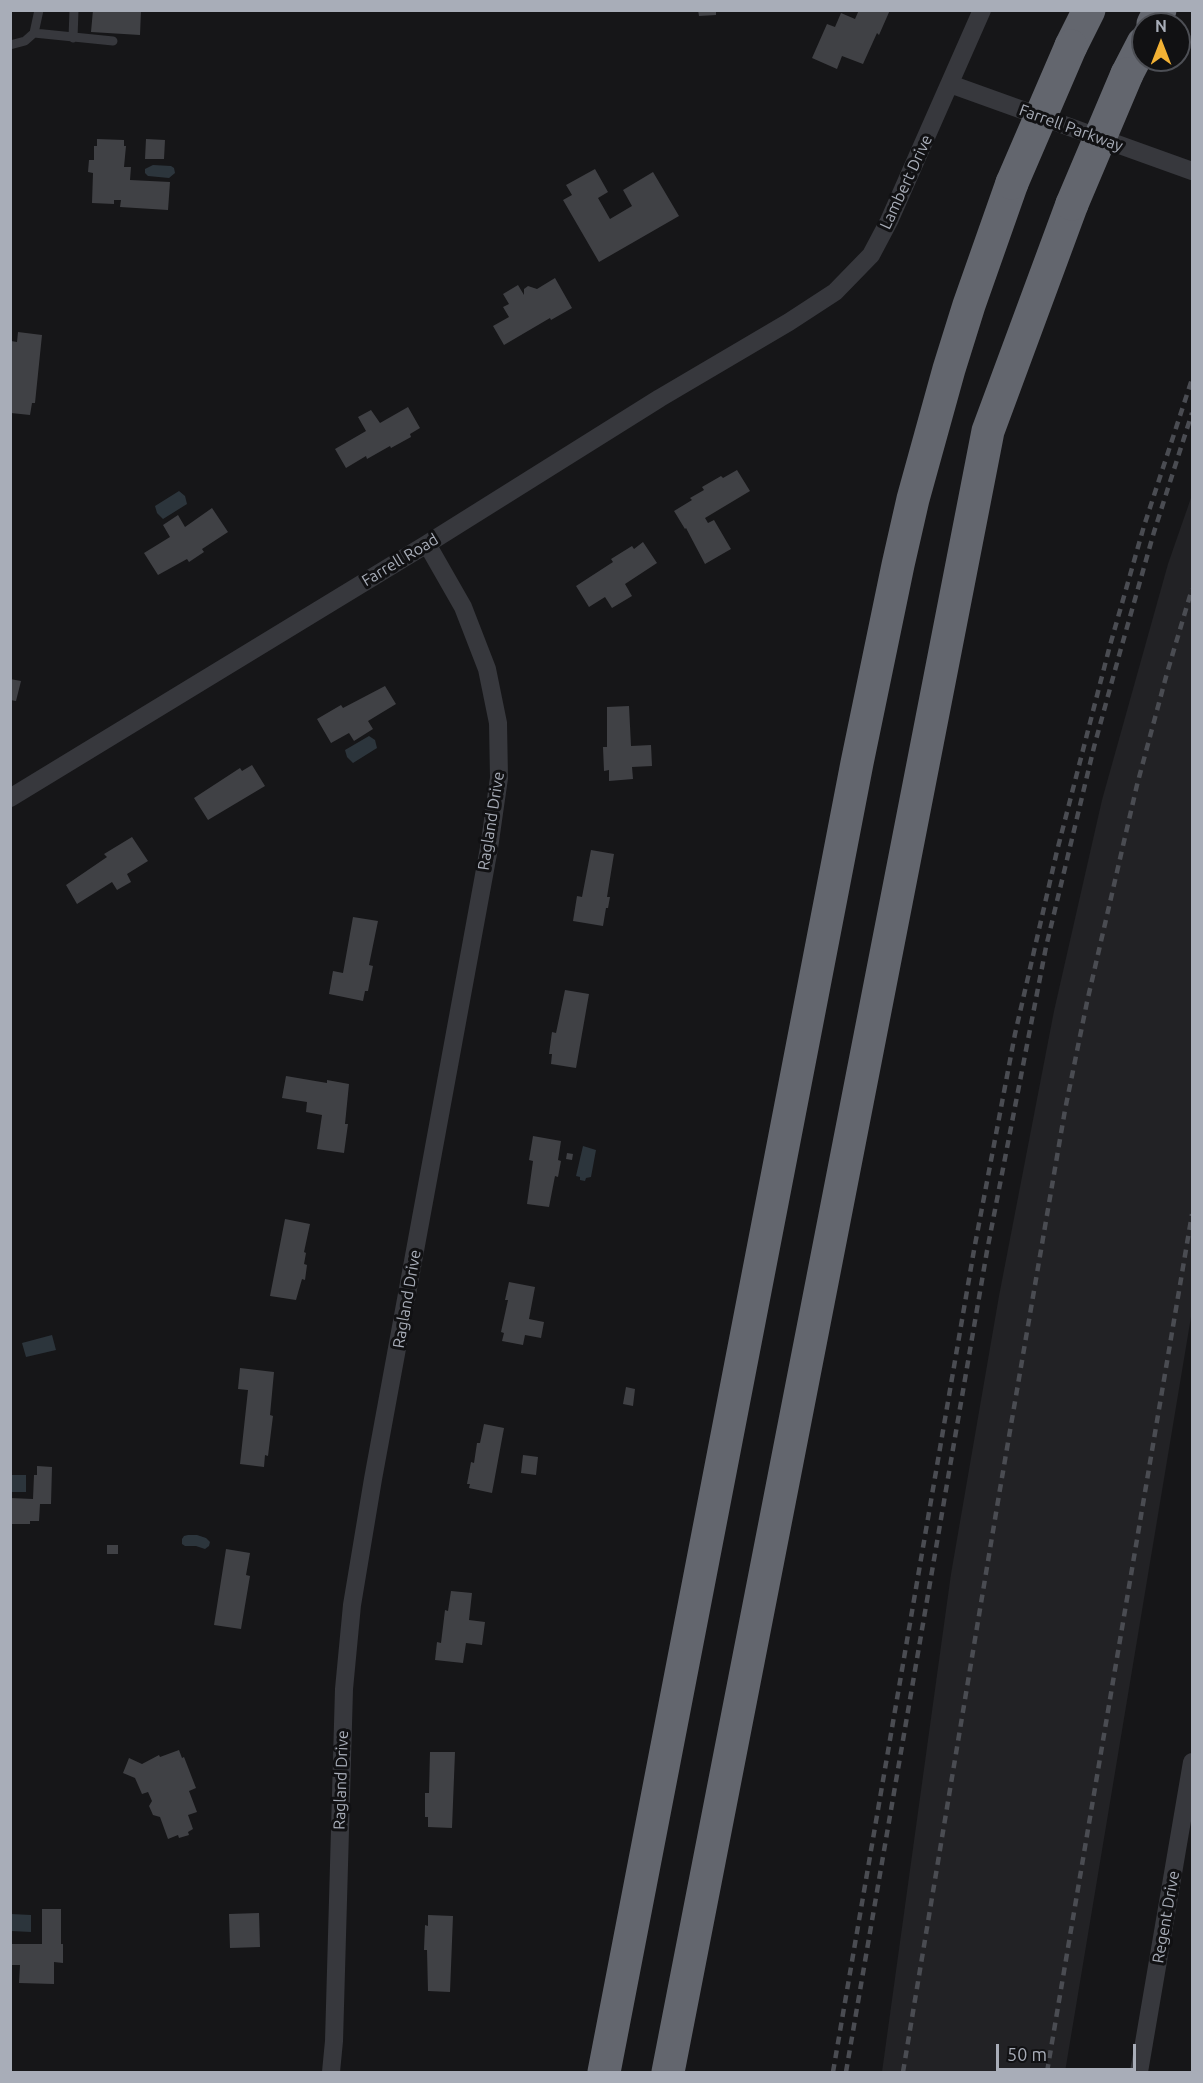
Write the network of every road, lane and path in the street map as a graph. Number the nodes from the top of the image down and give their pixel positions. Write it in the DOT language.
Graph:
graph roads {
  1 [pos="39,10"];
  2 [pos="74,10"];
  3 [pos="982,10"];
  4 [pos="1089,10"];
  5 [pos="34,33"];
  6 [pos="73,38"];
  7 [pos="113,41"];
  8 [pos="10,45"];
  9 [pos="1131,66"];
  10 [pos="950,84"];
  11 [pos="1192,171"];
  12 [pos="789,322"];
  13 [pos="427,544"];
  14 [pos="10,798"];
  15 [pos="1192,1762"];
  16 [pos="332,2073"];
  17 [pos="604,2073"];
  18 [pos="668,2073"];
  19 [pos="1139,2073"];
  1 -- 5 [label="lane"];
  2 -- 6 [label="lane"];
  3 -- 10 [label="street, Lambert Drive"];
  4 -- 17 [label="highway, bridge"];
  5 -- 6 [label="lane"];
  5 -- 8 [label="lane"];
  6 -- 7 [label="lane"];
  9 -- 18 [label="highway, bridge"];
  10 -- 11 [label="street, Farrell Parkway"];
  10 -- 12 [label="street, Lambert Drive"];
  12 -- 13 [label="street, Farrell Road"];
  13 -- 14 [label="street, Farrell Road"];
  13 -- 16 [label="street, Ragland Drive"];
  15 -- 19 [label="street, Regent Drive"];
}
